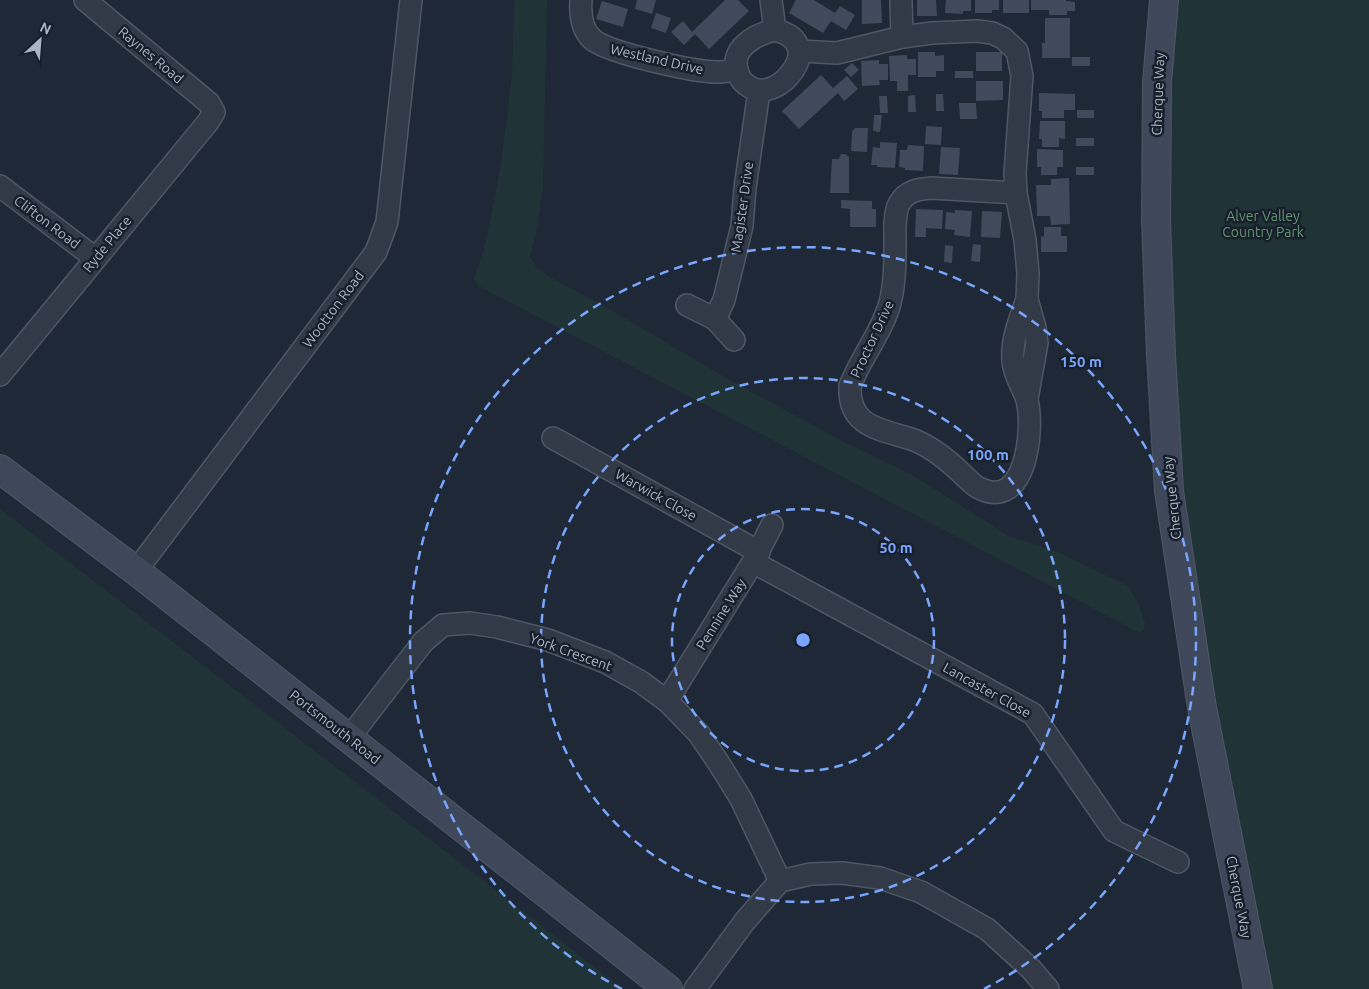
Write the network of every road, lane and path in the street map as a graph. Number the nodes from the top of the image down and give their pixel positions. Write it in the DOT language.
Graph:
graph roads {
  1 [pos="86,0"];
  2 [pos="411,0"];
  3 [pos="581,0"];
  4 [pos="771,0"];
  5 [pos="901,0"];
  6 [pos="1164,0"];
  7 [pos="775,30"];
  8 [pos="902,37"];
  9 [pos="800,50"];
  10 [pos="736,70"];
  11 [pos="759,91"];
  12 [pos="214,112"];
  13 [pos="0,186"];
  14 [pos="1016,193"];
  15 [pos="95,258"];
  16 [pos="687,305"];
  17 [pos="715,319"];
  18 [pos="734,340"];
  19 [pos="0,376"];
  20 [pos="553,438"];
  21 [pos="0,470"];
  22 [pos="772,525"];
  23 [pos="756,557"];
  24 [pos="136,570"];
  25 [pos="667,701"];
  26 [pos="349,738"];
  27 [pos="1178,862"];
  28 [pos="780,881"];
  29 [pos="668,989"];
  30 [pos="695,989"];
  31 [pos="1048,989"];
  32 [pos="1258,989"];
  1 -- 12 [label="street, Raynes Road"];
  2 -- 24 [label="street, Wootton Road"];
  3 -- 10 [label="street, Westland Drive"];
  4 -- 7 [label="street"];
  5 -- 8 [label="street"];
  6 -- 32 [label="street, Cherque Way"];
  7 -- 9 [label="street"];
  7 -- 10 [label="street"];
  8 -- 9 [label="street, Proctor Drive"];
  8 -- 14 [label="street, Proctor Drive"];
  9 -- 11 [label="street"];
  10 -- 11 [label="street"];
  11 -- 17 [label="street, Magister Drive"];
  12 -- 15 [label="street, Ryde Place"];
  13 -- 15 [label="street, Clifton Road"];
  14 -- 14 [label="street, Proctor Drive"];
  15 -- 19 [label="street, Ryde Place"];
  16 -- 17 [label="street"];
  17 -- 18 [label="street"];
  20 -- 23 [label="street, Warwick Close"];
  21 -- 24 [label="street, Portsmouth Road"];
  22 -- 23 [label="street, Pennine Way"];
  23 -- 25 [label="street, Pennine Way"];
  23 -- 27 [label="street, Lancaster Close"];
  24 -- 26 [label="street, Portsmouth Road"];
  25 -- 26 [label="street, York Crescent"];
  25 -- 28 [label="street, York Crescent"];
  26 -- 29 [label="street, Portsmouth Road"];
  28 -- 30 [label="street"];
  28 -- 31 [label="street"];
}
